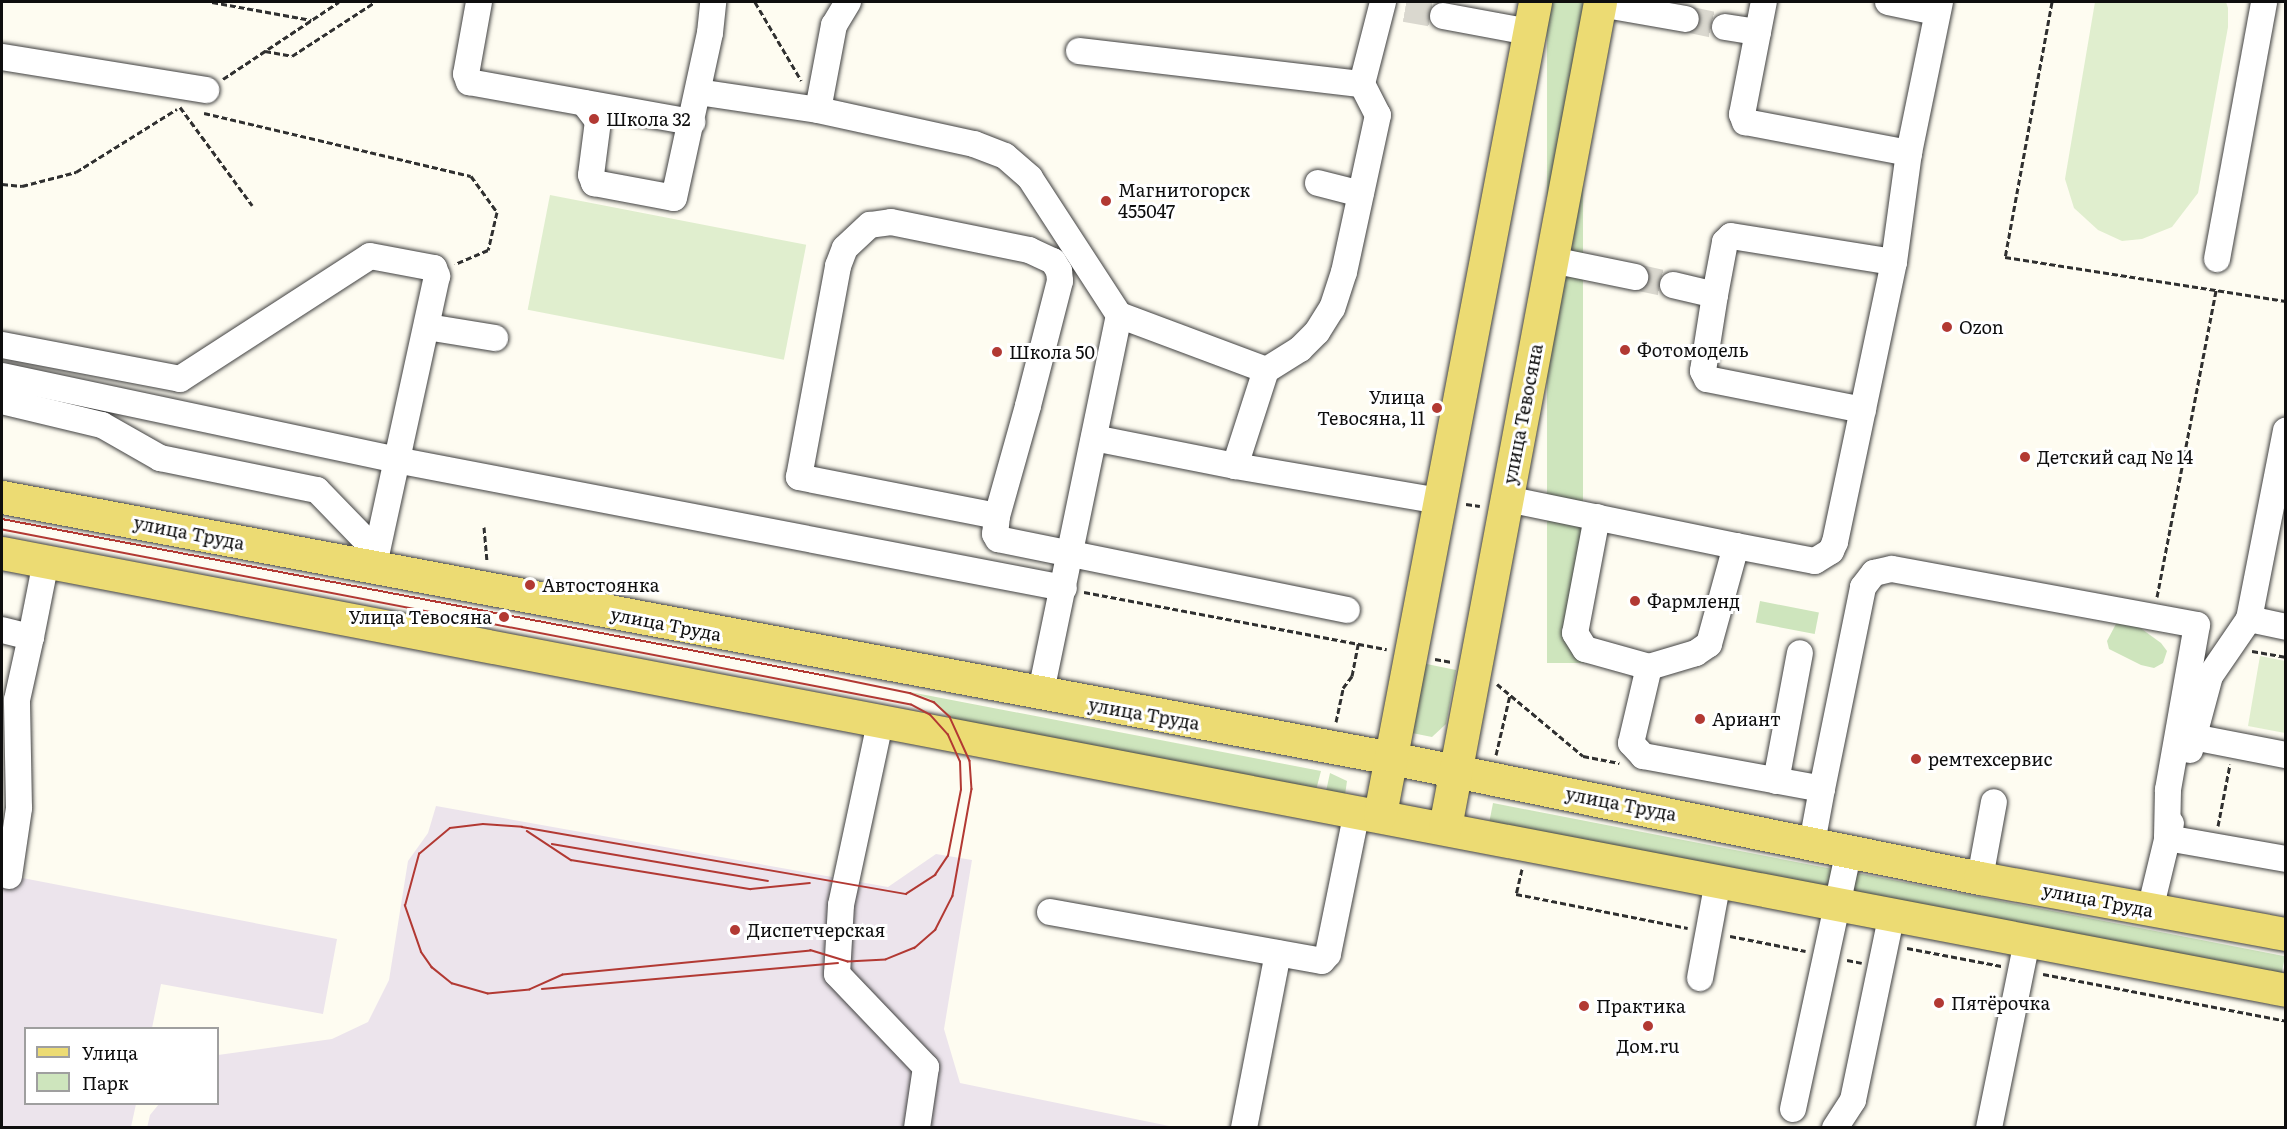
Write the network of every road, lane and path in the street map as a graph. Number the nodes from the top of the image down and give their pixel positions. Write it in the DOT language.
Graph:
graph roads {
  1 [pos="212,2"];
  2 [pos="375,2"];
  3 [pos="479,2"];
  4 [pos="713,2"];
  5 [pos="755,2"];
  6 [pos="848,2"];
  7 [pos="1764,2"];
  8 [pos="1888,2"];
  9 [pos="2052,2"];
  10 [pos="2264,2"];
  11 [pos="1600,3"];
  12 [pos="1390,5"];
  13 [pos="1938,7"];
  14 [pos="1443,16"];
  15 [pos="1532,17"];
  16 [pos="1686,19"];
  17 [pos="311,20"];
  18 [pos="1725,27"];
  19 [pos="1758,32"];
  20 [pos="265,51"];
  21 [pos="1079,51"];
  22 [pos="2,57"];
  23 [pos="1362,84"];
  24 [pos="698,92"];
  25 [pos="584,103"];
  26 [pos="200,104"];
  27 [pos="818,110"];
  28 [pos="692,122"];
  29 [pos="1909,153"];
  30 [pos="1318,183"];
  31 [pos="1361,194"];
  32 [pos="252,205"];
  33 [pos="2217,259"];
  34 [pos="1552,260"];
  35 [pos="1894,262"];
  36 [pos="436,270"];
  37 [pos="1635,277"];
  38 [pos="1673,285"];
  39 [pos="2216,290"];
  40 [pos="1715,295"];
  41 [pos="2286,301"];
  42 [pos="1119,315"];
  43 [pos="427,327"];
  44 [pos="495,338"];
  45 [pos="2,345"];
  46 [pos="1266,370"];
  47 [pos="2,376"];
  48 [pos="2,401"];
  49 [pos="1863,410"];
  50 [pos="2286,432"];
  51 [pos="1094,438"];
  52 [pos="396,460"];
  53 [pos="1235,466"];
  54 [pos="2,497"];
  55 [pos="1440,501"];
  56 [pos="2280,501"];
  57 [pos="1506,504"];
  58 [pos="997,516"];
  59 [pos="1597,517"];
  60 [pos="1736,546"];
  61 [pos="2,553"];
  62 [pos="1071,555"];
  63 [pos="375,560"];
  64 [pos="46,561"];
  65 [pos="1064,588"];
  66 [pos="1347,610"];
  67 [pos="2153,617"];
  68 [pos="2249,619"];
  69 [pos="2286,627"];
  70 [pos="2,630"];
  71 [pos="31,637"];
  72 [pos="1358,644"];
  73 [pos="2227,647"];
  74 [pos="1388,650"];
  75 [pos="1800,653"];
  76 [pos="2286,657"];
  77 [pos="1648,667"];
  78 [pos="1041,695"];
  79 [pos="1510,695"];
  80 [pos="880,723"];
  81 [pos="2193,737"];
  82 [pos="2233,745"];
  83 [pos="1330,747"];
  84 [pos="2286,755"];
  85 [pos="1391,758"];
  86 [pos="1496,758"];
  87 [pos="1456,771"];
  88 [pos="1776,781"];
  89 [pos="1822,789"];
  90 [pos="1994,802"];
  91 [pos="1369,812"];
  92 [pos="1445,827"];
  93 [pos="2167,838"];
  94 [pos="1812,843"];
  95 [pos="2214,846"];
  96 [pos="1849,850"];
  97 [pos="2286,859"];
  98 [pos="9,876"];
  99 [pos="1980,878"];
  100 [pos="1718,881"];
  101 [pos="1837,904"];
  102 [pos="2150,910"];
  103 [pos="1050,912"];
  104 [pos="1889,929"];
  105 [pos="2286,934"];
  106 [pos="1278,953"];
  107 [pos="2024,956"];
  108 [pos="1700,978"];
  109 [pos="2286,990"];
  110 [pos="2286,1021"];
  111 [pos="1793,1109"];
  112 [pos="917,1128"];
  113 [pos="1244,1128"];
  114 [pos="1835,1128"];
  115 [pos="1989,1128"];
  1 -- 17 [label="path"];
  2 -- 20 [label="path"];
  3 -- 25 [label="lane"];
  4 -- 24 [label="lane"];
  5 -- 27 [label="path"];
  6 -- 27 [label="lane"];
  7 -- 19 [label="lane"];
  8 -- 13 [label="lane"];
  9 -- 39 [label="path"];
  10 -- 33 [label="lane"];
  11 -- 16 [label="lane"];
  11 -- 34 [label="main road, улица Тевосяна"];
  12 -- 23 [label="lane"];
  13 -- 29 [label="lane"];
  14 -- 15 [label="lane"];
  15 -- 55 [label="main road"];
  18 -- 19 [label="lane"];
  19 -- 29 [label="lane"];
  21 -- 23 [label="lane"];
  22 -- 26 [label="lane"];
  23 -- 31 [label="lane"];
  24 -- 27 [label="lane"];
  24 -- 28 [label="lane"];
  25 -- 28 [label="lane"];
  25 -- 28 [label="lane"];
  26 -- 32 [label="path"];
  26 -- 36 [label="path"];
  27 -- 42 [label="lane"];
  29 -- 35 [label="lane"];
  30 -- 31 [label="lane"];
  31 -- 46 [label="lane"];
  34 -- 37 [label="lane"];
  34 -- 57 [label="main road, улица Тевосяна"];
  35 -- 40 [label="lane"];
  35 -- 49 [label="lane"];
  36 -- 43 [label="lane"];
  36 -- 45 [label="lane"];
  38 -- 40 [label="lane"];
  39 -- 41 [label="path"];
  39 -- 67 [label="path"];
  40 -- 49 [label="lane"];
  42 -- 46 [label="lane"];
  42 -- 51 [label="lane"];
  43 -- 44 [label="lane"];
  43 -- 52 [label="lane"];
  46 -- 53 [label="lane"];
  47 -- 52 [label="lane"];
  48 -- 63 [label="lane"];
  49 -- 60 [label="lane"];
  50 -- 56 [label="lane"];
  51 -- 53 [label="lane"];
  51 -- 62 [label="lane"];
  52 -- 63 [label="lane"];
  52 -- 65 [label="lane"];
  53 -- 55 [label="lane"];
  54 -- 63 [label="main road, улица Труда"];
  55 -- 57 [label="path"];
  55 -- 85 [label="main road"];
  56 -- 68 [label="lane"];
  57 -- 59 [label="lane"];
  57 -- 87 [label="main road, улица Тевосяна"];
  58 -- 58 [label="lane"];
  58 -- 62 [label="lane"];
  59 -- 60 [label="lane"];
  59 -- 77 [label="lane"];
  60 -- 77 [label="lane"];
  61 -- 64 [label="main road"];
  62 -- 65 [label="lane"];
  62 -- 66 [label="lane"];
  63 -- 78 [label="main road, улица Труда"];
  64 -- 71 [label="lane"];
  64 -- 80 [label="main road"];
  65 -- 72 [label="path"];
  65 -- 78 [label="lane"];
  67 -- 89 [label="lane"];
  67 -- 93 [label="lane"];
  68 -- 69 [label="lane"];
  68 -- 73 [label="lane"];
  70 -- 71 [label="lane"];
  71 -- 98 [label="lane"];
  72 -- 74 [label="path"];
  72 -- 83 [label="path"];
  73 -- 76 [label="path"];
  73 -- 81 [label="lane"];
  75 -- 88 [label="lane"];
  77 -- 88 [label="lane"];
  78 -- 83 [label="main road, улица Труда"];
  79 -- 86 [label="path"];
  80 -- 91 [label="main road"];
  80 -- 112 [label="lane"];
  81 -- 82 [label="lane"];
  81 -- 93 [label="lane"];
  82 -- 84 [label="lane"];
  82 -- 95 [label="path"];
  83 -- 85 [label="main road, улица Труда"];
  85 -- 87 [label="main road, улица Труда"];
  85 -- 91 [label="main road"];
  87 -- 92 [label="main road, улица Тевосяна"];
  87 -- 94 [label="main road, улица Труда"];
  88 -- 89 [label="lane"];
  89 -- 94 [label="lane"];
  90 -- 99 [label="lane"];
  91 -- 92 [label="main road"];
  91 -- 106 [label="lane"];
  92 -- 100 [label="main road"];
  93 -- 95 [label="lane"];
  93 -- 102 [label="lane"];
  94 -- 96 [label="main road, улица Труда"];
  95 -- 97 [label="lane"];
  96 -- 99 [label="main road, улица Труда"];
  96 -- 101 [label="lane"];
  99 -- 102 [label="main road, улица Труда"];
  100 -- 101 [label="main road"];
  100 -- 108 [label="lane"];
  101 -- 104 [label="main road"];
  101 -- 111 [label="lane"];
  102 -- 105 [label="main road, улица Труда"];
  103 -- 106 [label="lane"];
  104 -- 107 [label="main road"];
  104 -- 107 [label="path"];
  104 -- 114 [label="lane"];
  106 -- 113 [label="lane"];
  107 -- 109 [label="main road"];
  107 -- 110 [label="path"];
  107 -- 115 [label="lane"];
}
